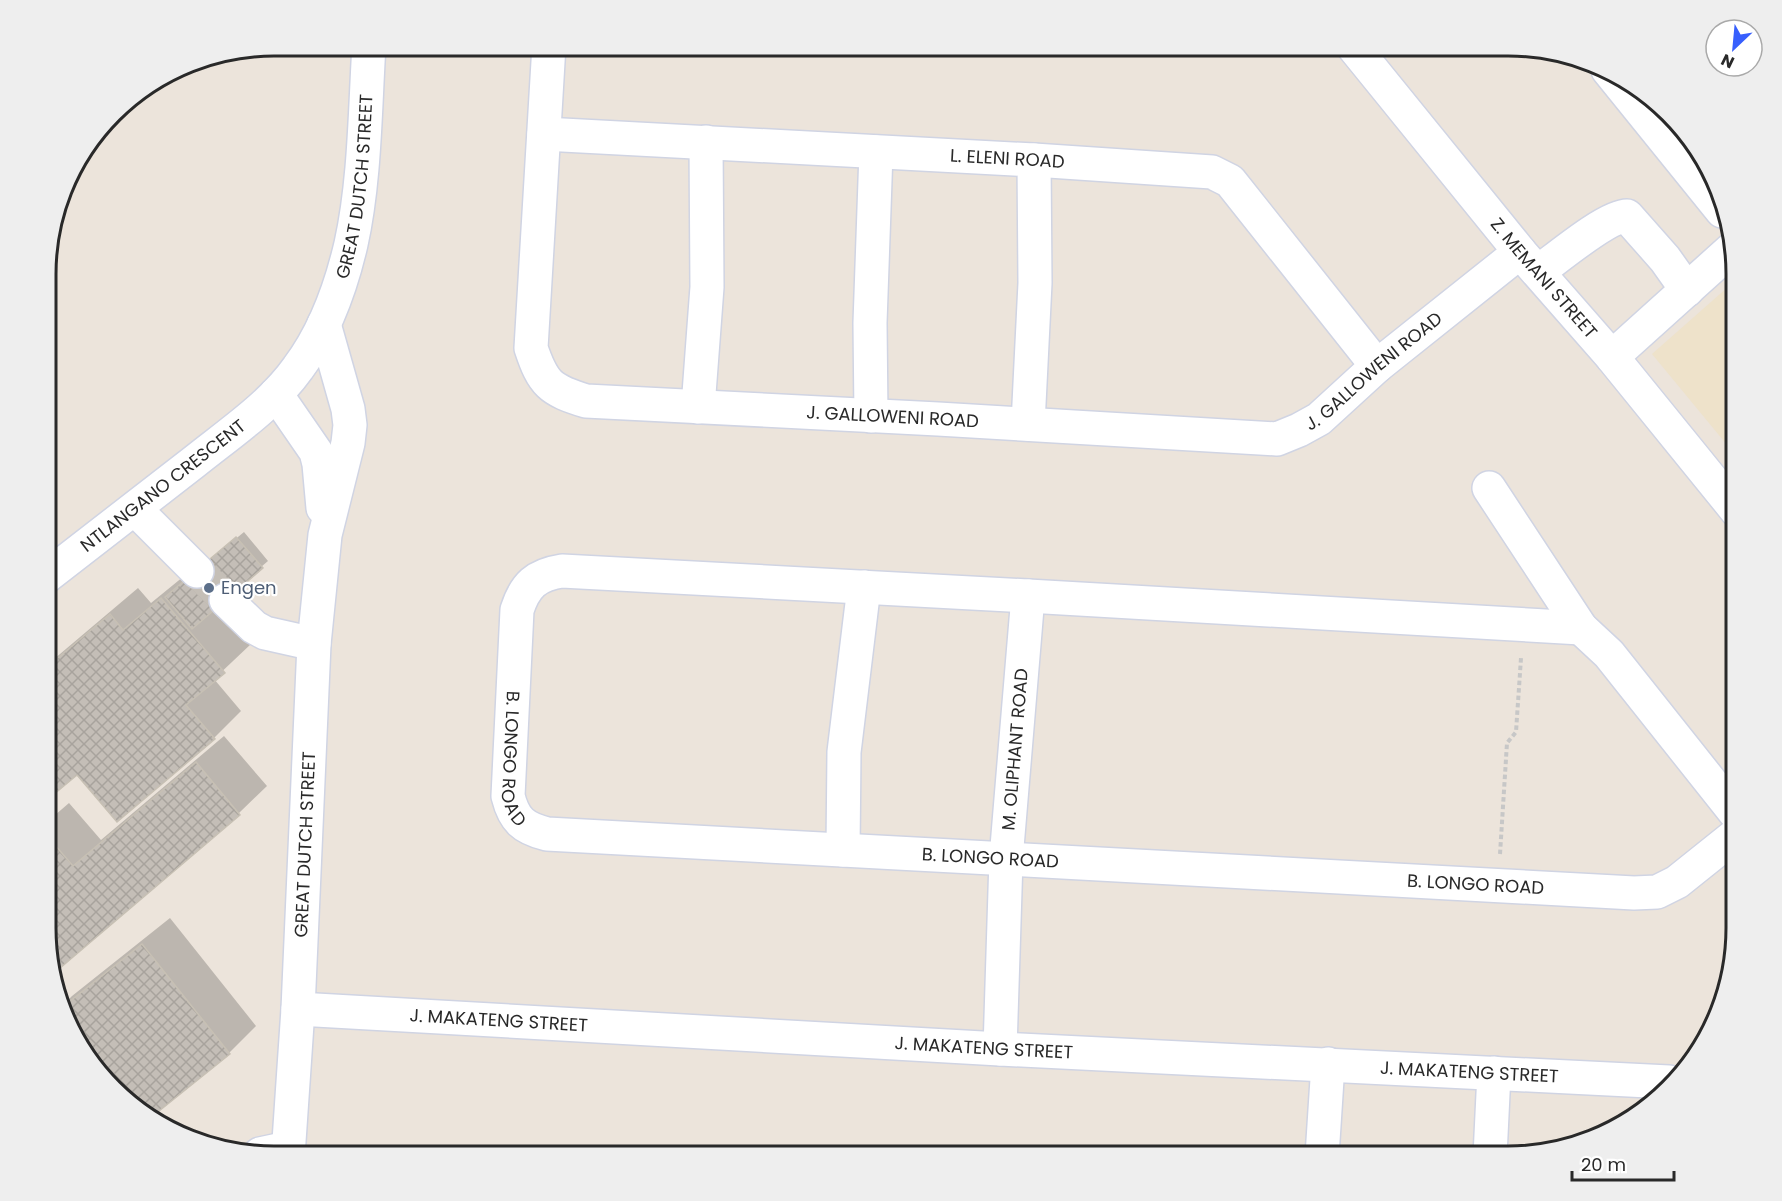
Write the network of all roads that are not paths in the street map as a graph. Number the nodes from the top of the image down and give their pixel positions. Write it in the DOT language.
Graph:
graph roads {
  1 [pos="368,56"];
  2 [pos="548,56"];
  3 [pos="1361,56"];
  4 [pos="1622,87"];
  5 [pos="544,134"];
  6 [pos="706,142"];
  7 [pos="876,152"];
  8 [pos="1034,160"];
  9 [pos="1715,203"];
  10 [pos="1726,255"];
  11 [pos="1529,262"];
  12 [pos="1687,290"];
  13 [pos="324,324"];
  14 [pos="1612,357"];
  15 [pos="1377,366"];
  16 [pos="276,394"];
  17 [pos="698,407"];
  18 [pos="871,416"];
  19 [pos="1028,424"];
  20 [pos="1489,488"];
  21 [pos="1726,497"];
  22 [pos="135,509"];
  23 [pos="325,535"];
  24 [pos="56,569"];
  25 [pos="196,571"];
  26 [pos="864,587"];
  27 [pos="1028,596"];
  28 [pos="226,600"];
  29 [pos="1581,628"];
  30 [pos="314,644"];
  31 [pos="1726,801"];
  32 [pos="1726,843"];
  33 [pos="843,850"];
  34 [pos="1006,859"];
  35 [pos="298,1009"];
  36 [pos="1000,1048"];
  37 [pos="1328,1064"];
  38 [pos="1494,1073"];
  39 [pos="1663,1082"];
  40 [pos="280,1146"];
  41 [pos="1323,1146"];
  42 [pos="1490,1146"];
  1 -- 13 [label="street, GREAT DUTCH STREET"];
  2 -- 5 [label="street, J. GALLOWENI ROAD"];
  3 -- 11 [label="street, Z. MEMANI STREET"];
  4 -- 9 [label="street"];
  5 -- 6 [label="street, L. ELENI ROAD"];
  5 -- 17 [label="street, J. GALLOWENI ROAD"];
  6 -- 7 [label="street, L. ELENI ROAD"];
  6 -- 17 [label="street"];
  7 -- 8 [label="street, L. ELENI ROAD"];
  7 -- 18 [label="street"];
  8 -- 15 [label="street, L. ELENI ROAD"];
  8 -- 19 [label="street"];
  10 -- 12 [label="street"];
  11 -- 12 [label="street, J. GALLOWENI ROAD"];
  11 -- 14 [label="street, Z. MEMANI STREET"];
  11 -- 15 [label="street, J. GALLOWENI ROAD"];
  12 -- 14 [label="street"];
  13 -- 16 [label="street, GREAT DUTCH STREET"];
  13 -- 23 [label="street, GREAT DUTCH STREET"];
  14 -- 21 [label="street, Z. MEMANI STREET"];
  15 -- 19 [label="street, J. GALLOWENI ROAD"];
  16 -- 22 [label="street, NTLANGANO CRESCENT"];
  16 -- 23 [label="street, GREAT DUTCH STREET"];
  17 -- 18 [label="street, J. GALLOWENI ROAD"];
  18 -- 19 [label="street, J. GALLOWENI ROAD"];
  20 -- 29 [label="street"];
  22 -- 24 [label="street, NTLANGANO CRESCENT"];
  22 -- 25 [label="street"];
  23 -- 30 [label="street, GREAT DUTCH STREET"];
  26 -- 27 [label="street, B. LONGO ROAD"];
  26 -- 33 [label="street"];
  26 -- 33 [label="street, B. LONGO ROAD"];
  27 -- 29 [label="street, B. LONGO ROAD"];
  27 -- 34 [label="street, M. OLIPHANT ROAD"];
  28 -- 30 [label="street"];
  29 -- 31 [label="street"];
  30 -- 35 [label="street, GREAT DUTCH STREET"];
  32 -- 34 [label="street, B. LONGO ROAD"];
  33 -- 34 [label="street, B. LONGO ROAD"];
  34 -- 36 [label="street, M. OLIPHANT ROAD"];
  35 -- 36 [label="street, J. MAKATENG STREET"];
  35 -- 40 [label="street, GREAT DUTCH STREET"];
  36 -- 37 [label="street, J. MAKATENG STREET"];
  37 -- 38 [label="street, J. MAKATENG STREET"];
  37 -- 41 [label="street"];
  38 -- 39 [label="street, J. MAKATENG STREET"];
  38 -- 42 [label="street"];
}
